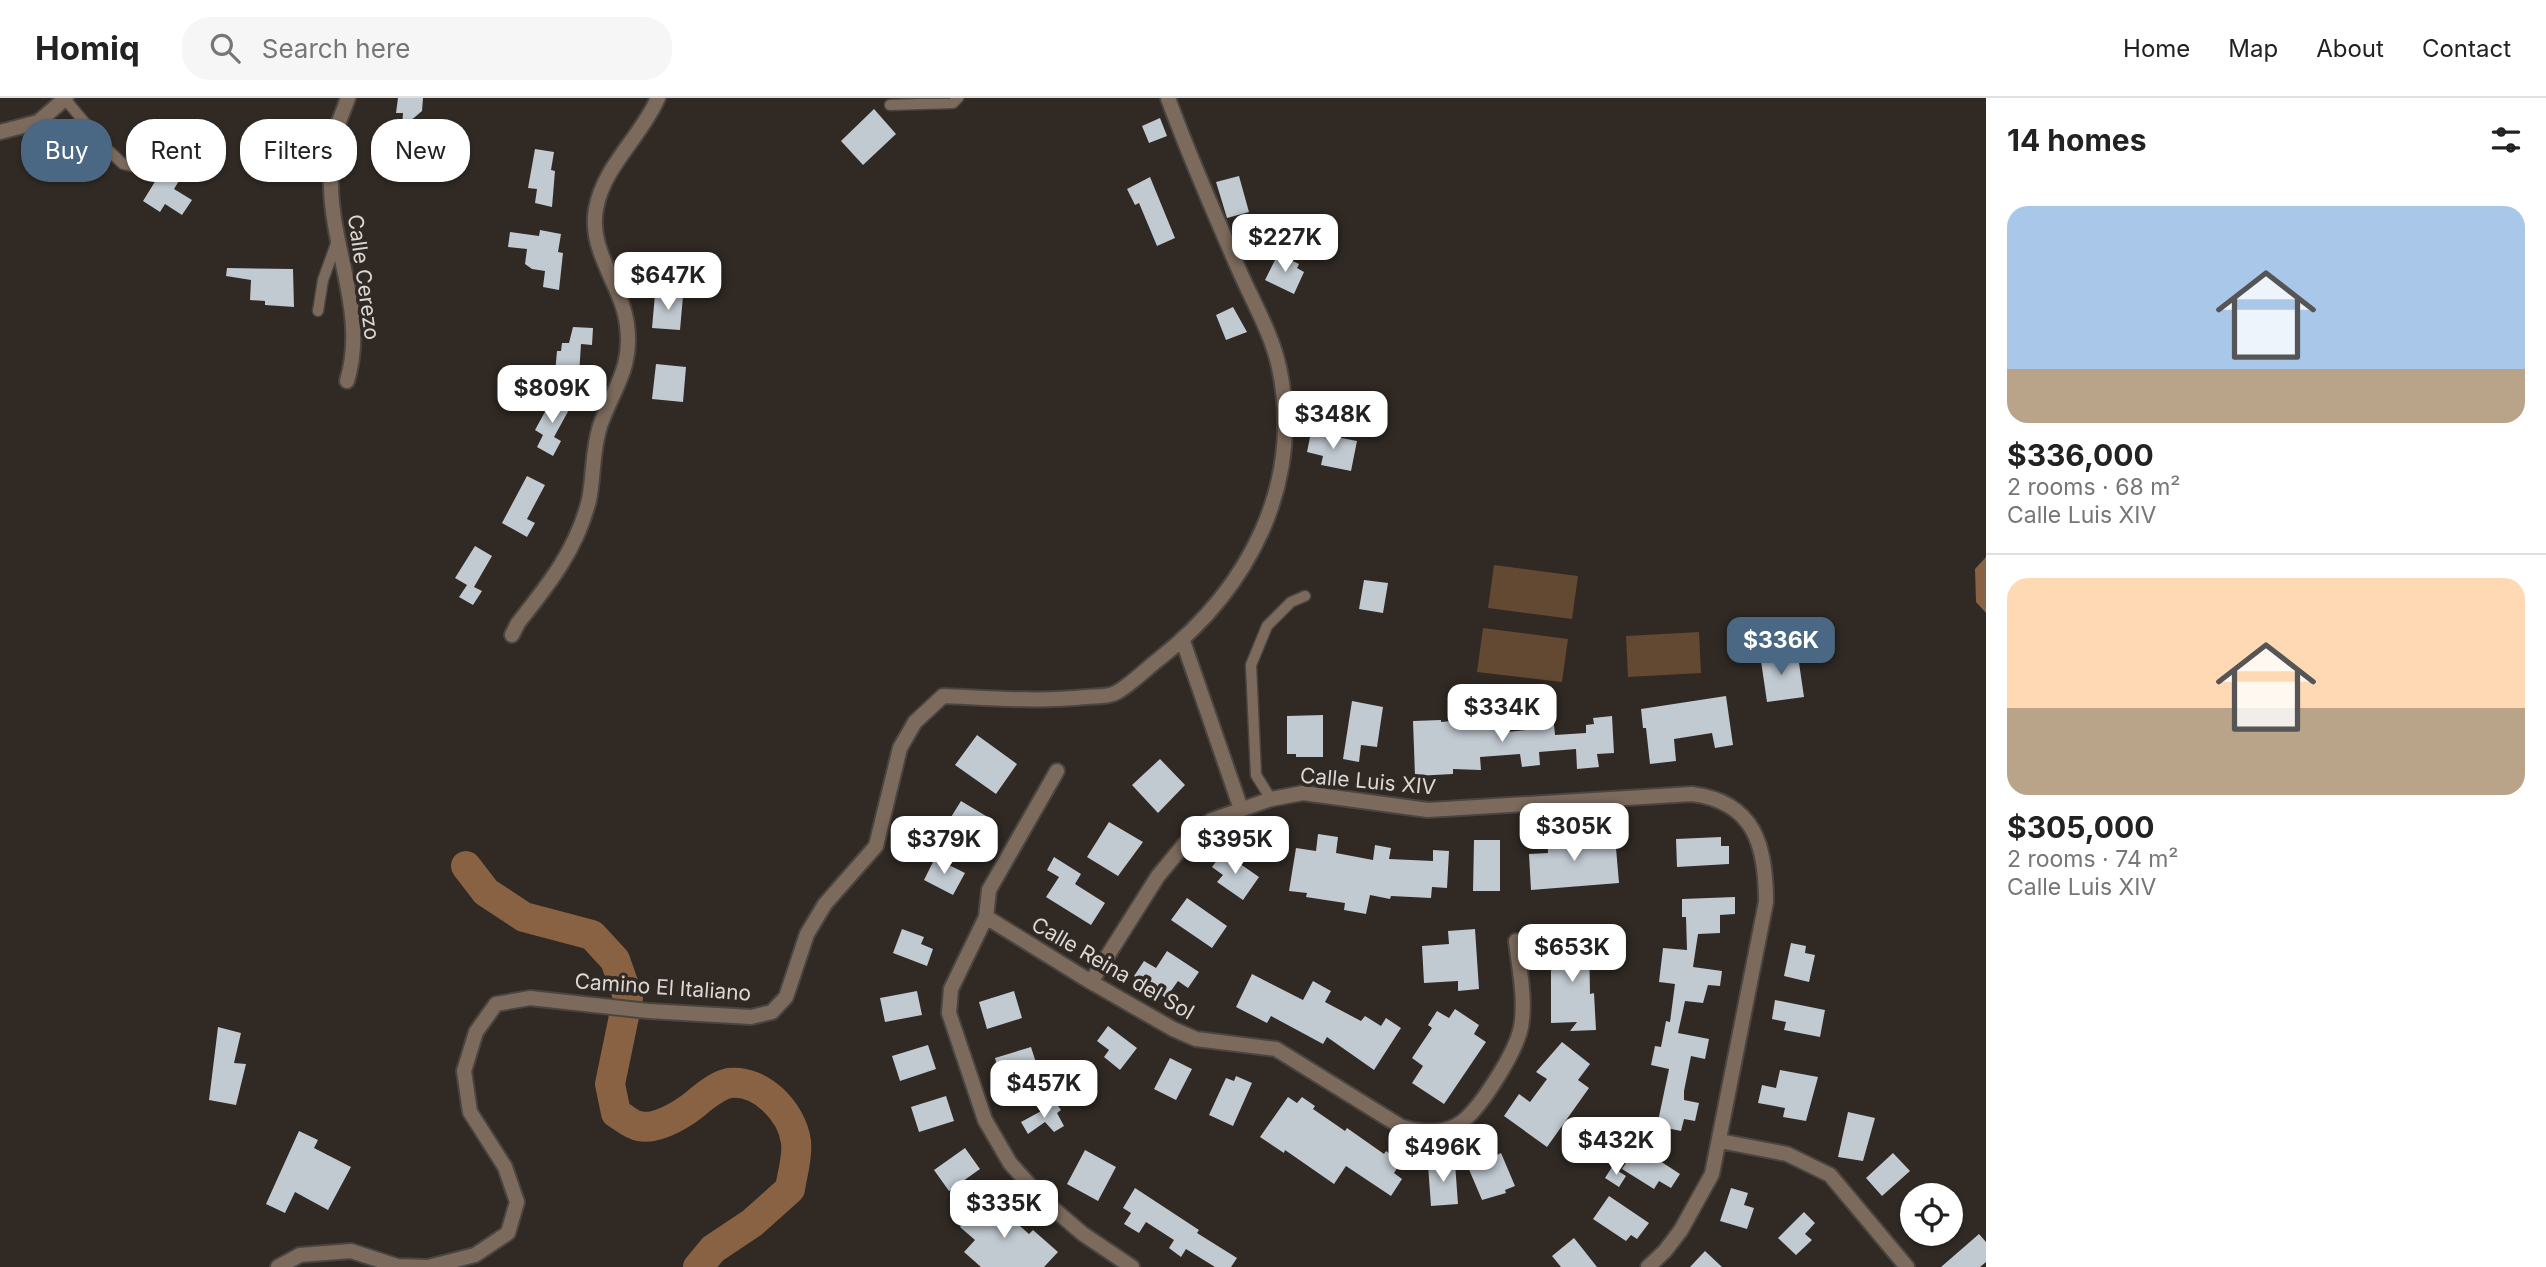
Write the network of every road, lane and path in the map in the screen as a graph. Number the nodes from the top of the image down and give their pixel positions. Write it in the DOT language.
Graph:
graph roads {
  1 [pos="65,98"];
  2 [pos="348,98"];
  3 [pos="658,98"];
  4 [pos="958,98"];
  5 [pos="1168,98"];
  6 [pos="890,105"];
  7 [pos="0,132"];
  8 [pos="126,165"];
  9 [pos="338,240"];
  10 [pos="318,311"];
  11 [pos="347,381"];
  12 [pos="1305,596"];
  13 [pos="512,635"];
  14 [pos="1182,640"];
  15 [pos="1057,771"];
  16 [pos="1271,799"];
  17 [pos="1241,809"];
  18 [pos="986,917"];
  19 [pos="1516,941"];
  20 [pos="1091,982"];
  21 [pos="1720,1141"];
  22 [pos="278,1267"];
  23 [pos="1132,1267"];
  24 [pos="1648,1267"];
  25 [pos="1907,1267"];
  1 -- 7 [label="street"];
  1 -- 8 [label="lane"];
  2 -- 9 [label="street, Calle Cerezo"];
  3 -- 13 [label="street"];
  4 -- 6 [label="lane"];
  5 -- 14 [label="street, Camino El Italiano"];
  9 -- 10 [label="lane"];
  9 -- 11 [label="street, Calle Cerezo"];
  12 -- 16 [label="lane"];
  14 -- 17 [label="street"];
  14 -- 22 [label="street, Camino El Italiano"];
  15 -- 18 [label="street"];
  16 -- 17 [label="street, Calle Luis XIV"];
  16 -- 21 [label="street, Calle Luis XIV"];
  17 -- 20 [label="street, Calle Luis XIV"];
  18 -- 20 [label="street, Calle Reina del Sol"];
  18 -- 23 [label="street"];
  19 -- 20 [label="street, Calle Reina del Sol"];
  21 -- 24 [label="street, Calle Luis XIV"];
  21 -- 25 [label="street"];
}
